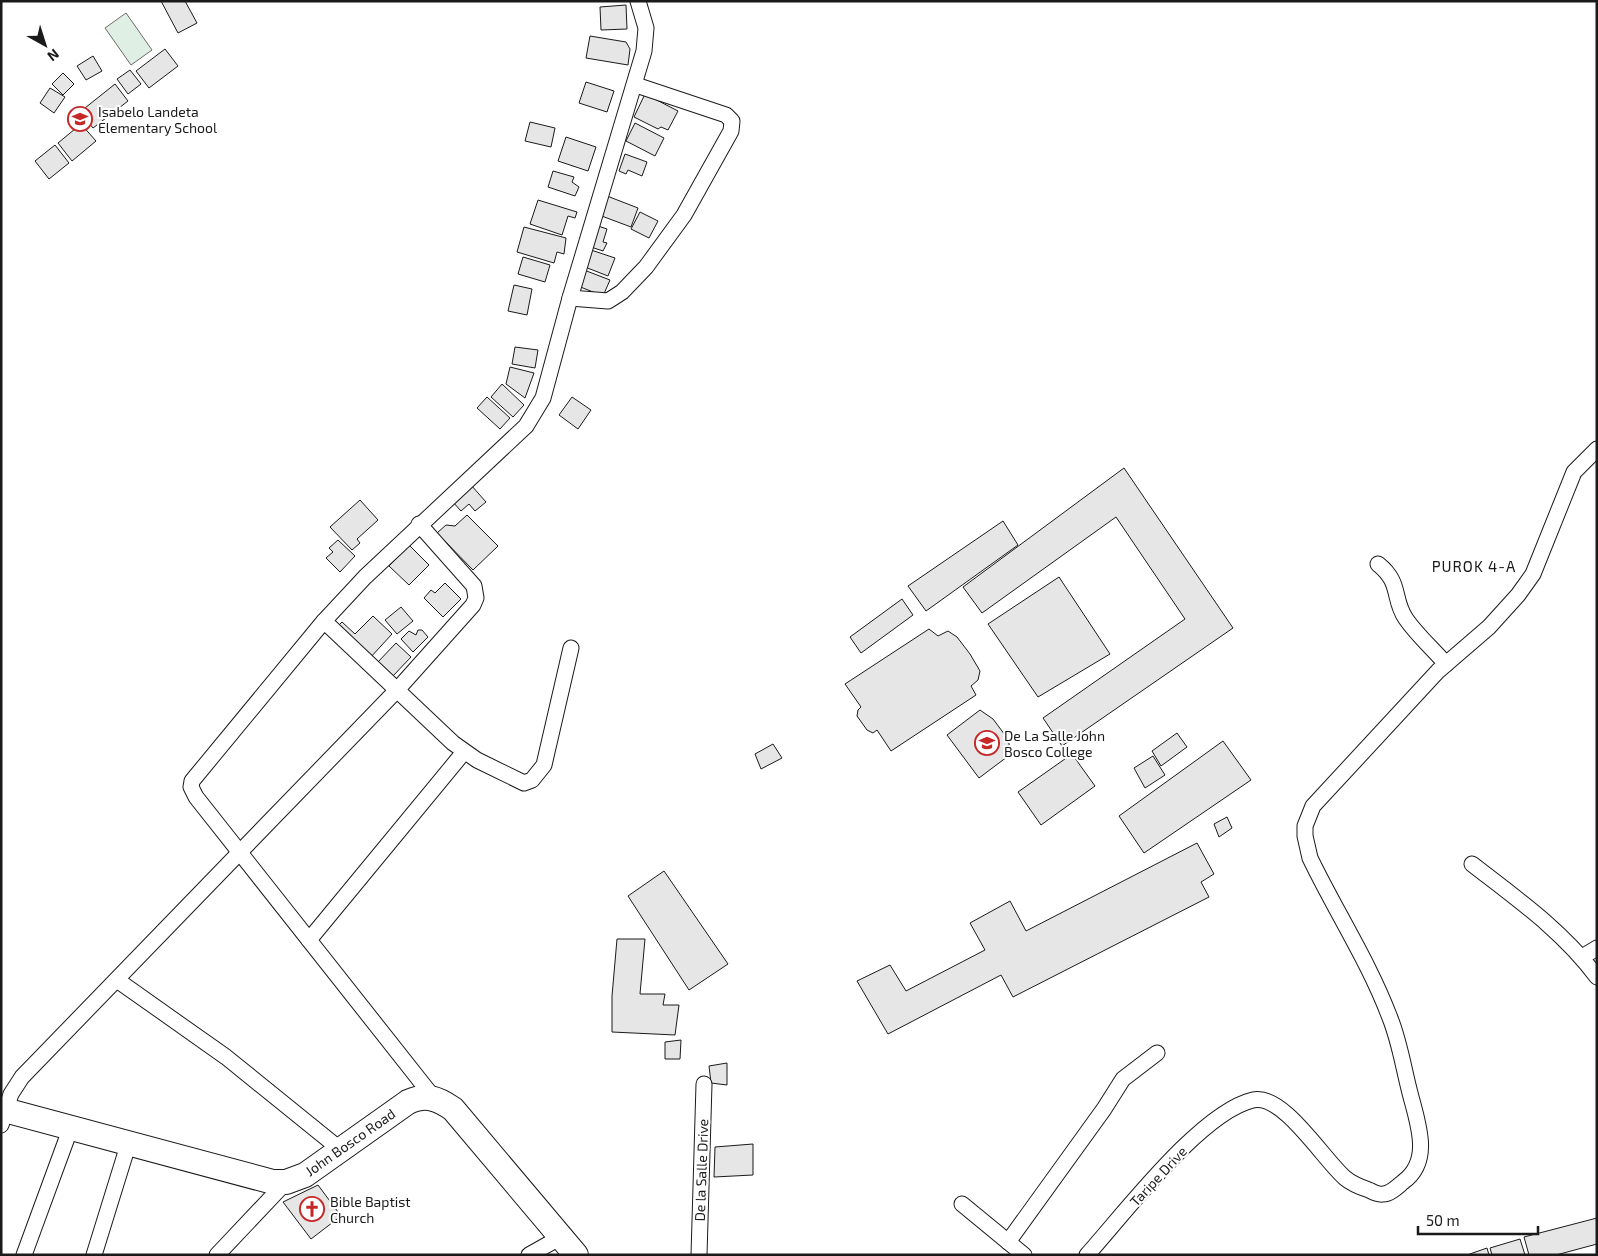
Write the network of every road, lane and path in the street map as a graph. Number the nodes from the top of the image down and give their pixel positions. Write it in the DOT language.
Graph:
graph roads {
  1 [pos="638,1"];
  2 [pos="636,85"];
  3 [pos="570,298"];
  4 [pos="1597,449"];
  5 [pos="419,524"];
  6 [pos="1378,564"];
  7 [pos="324,621"];
  8 [pos="571,648"];
  9 [pos="1446,664"];
  10 [pos="397,690"];
  11 [pos="464,752"];
  12 [pos="240,852"];
  13 [pos="1472,864"];
  14 [pos="309,940"];
  15 [pos="1597,948"];
  16 [pos="1582,957"];
  17 [pos="1597,977"];
  18 [pos="117,980"];
  19 [pos="1157,1053"];
  20 [pos="704,1084"];
  21 [pos="433,1097"];
  22 [pos="3,1115"];
  23 [pos="71,1127"];
  24 [pos="129,1142"];
  25 [pos="341,1150"];
  26 [pos="286,1182"];
  27 [pos="962,1204"];
  28 [pos="561,1237"];
  29 [pos="1008,1242"];
  30 [pos="24,1255"];
  31 [pos="94,1255"];
  32 [pos="217,1255"];
  33 [pos="529,1255"];
  34 [pos="576,1255"];
  35 [pos="698,1255"];
  36 [pos="1024,1255"];
  37 [pos="1087,1255"];
  1 -- 2 [label="street"];
  2 -- 3 [label="street"];
  2 -- 3 [label="street"];
  3 -- 5 [label="street"];
  4 -- 9 [label="street"];
  5 -- 7 [label="street"];
  5 -- 10 [label="street"];
  6 -- 9 [label="street"];
  7 -- 10 [label="street"];
  7 -- 12 [label="street"];
  8 -- 11 [label="street"];
  9 -- 37 [label="street, Taripe Drive"];
  10 -- 11 [label="street"];
  10 -- 12 [label="street"];
  11 -- 14 [label="street"];
  12 -- 14 [label="street"];
  12 -- 18 [label="street"];
  13 -- 16 [label="street"];
  14 -- 21 [label="street"];
  15 -- 16 [label="street"];
  16 -- 17 [label="street"];
  18 -- 22 [label="street"];
  18 -- 25 [label="street"];
  19 -- 29 [label="street"];
  20 -- 35 [label="street, De la Salle Drive"];
  21 -- 25 [label="highway, John Bosco Road"];
  21 -- 28 [label="highway"];
  22 -- 23 [label="highway, John Bosco Road"];
  23 -- 24 [label="highway, John Bosco Road"];
  23 -- 30 [label="street"];
  24 -- 26 [label="highway, John Bosco Road"];
  24 -- 31 [label="street"];
  25 -- 26 [label="highway, John Bosco Road"];
  26 -- 32 [label="street"];
  27 -- 29 [label="street"];
  28 -- 33 [label="street"];
  28 -- 34 [label="highway"];
  29 -- 36 [label="street"];
}
